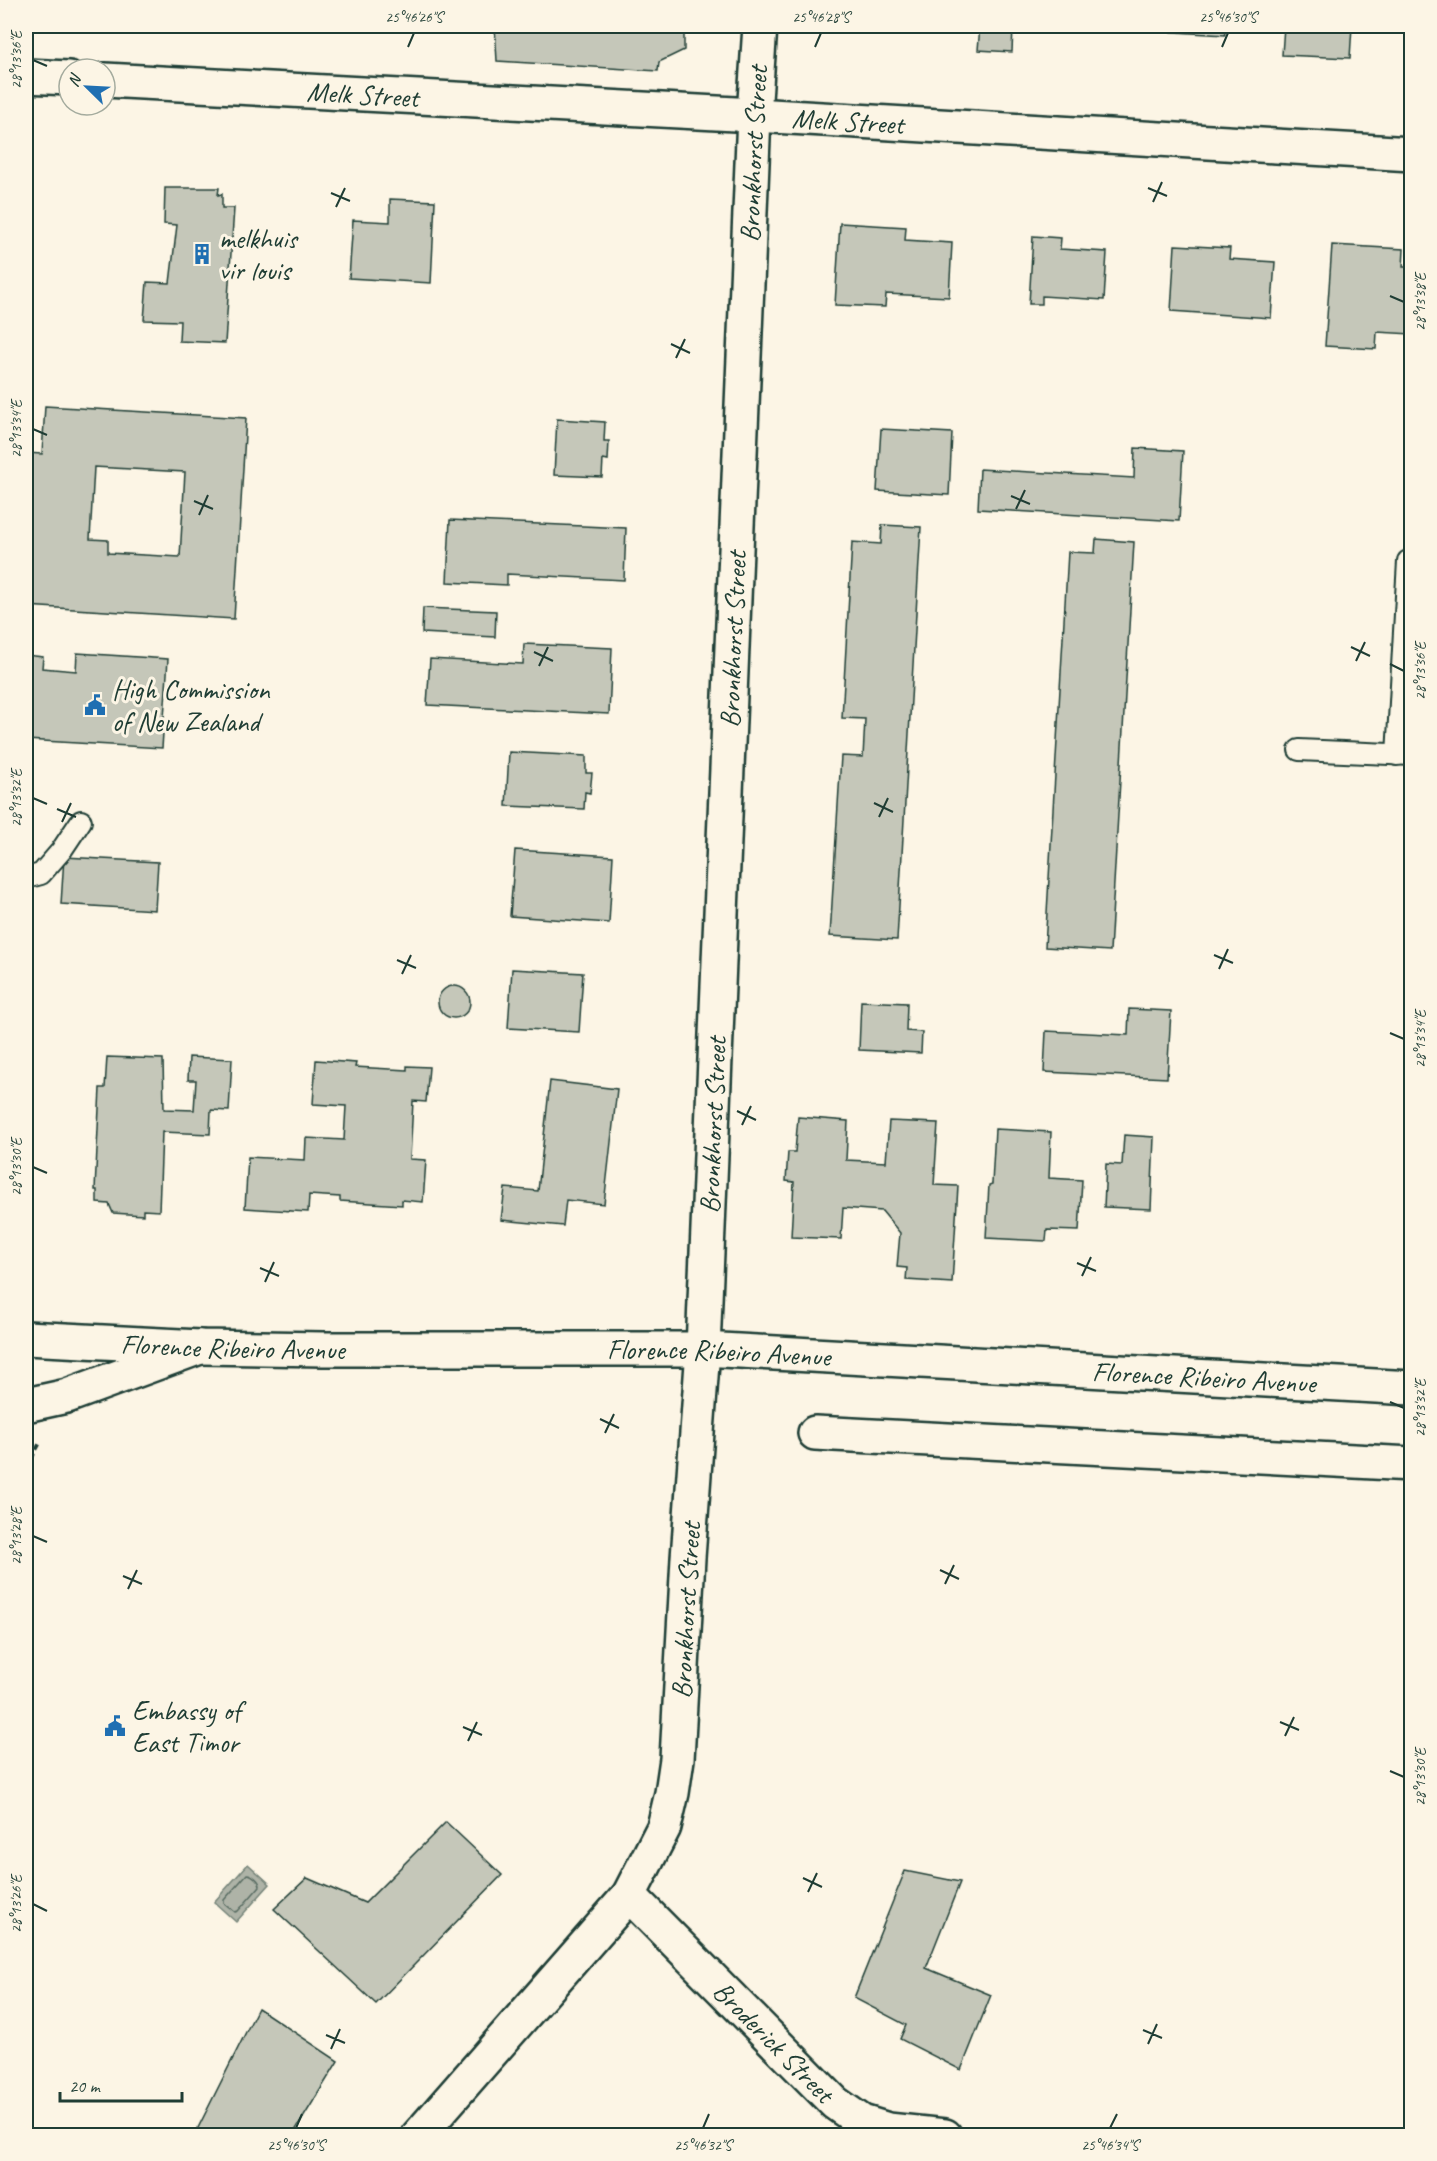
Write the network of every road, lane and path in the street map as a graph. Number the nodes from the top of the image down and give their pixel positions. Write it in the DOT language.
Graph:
graph roads {
  1 [pos="760,26"];
  2 [pos="26,76"];
  3 [pos="57,77"];
  4 [pos="117,81"];
  5 [pos="754,115"];
  6 [pos="1412,154"];
  7 [pos="1408,561"];
  8 [pos="1299,750"];
  9 [pos="1404,755"];
  10 [pos="81,821"];
  11 [pos="26,879"];
  12 [pos="26,1338"];
  13 [pos="200,1347"];
  14 [pos="703,1349"];
  15 [pos="1412,1388"];
  16 [pos="26,1405"];
  17 [pos="815,1433"];
  18 [pos="1412,1464"];
  19 [pos="629,1895"];
  20 [pos="418,2136"];
  21 [pos="945,2136"];
  1 -- 5 [label="street, Bronkhorst Street"];
  2 -- 3 [label="street"];
  4 -- 5 [label="street, Melk Street"];
  5 -- 6 [label="street, Melk Street"];
  5 -- 14 [label="street, Bronkhorst Street"];
  7 -- 9 [label="lane"];
  8 -- 9 [label="lane"];
  10 -- 11 [label="lane"];
  12 -- 13 [label="street, Florence Ribeiro Avenue"];
  13 -- 14 [label="street, Florence Ribeiro Avenue"];
  13 -- 16 [label="street"];
  14 -- 15 [label="street, Florence Ribeiro Avenue"];
  14 -- 19 [label="street, Bronkhorst Street"];
  17 -- 18 [label="street"];
  19 -- 20 [label="street, Bronkhorst Street"];
  19 -- 21 [label="street, Broderick Street"];
}
